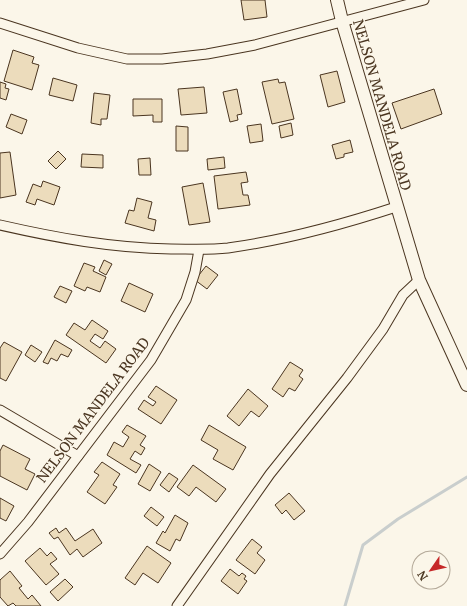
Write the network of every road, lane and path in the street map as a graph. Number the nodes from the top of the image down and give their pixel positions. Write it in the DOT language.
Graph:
graph roads {
  1 [pos="337,0"];
  2 [pos="424,0"];
  3 [pos="342,20"];
  4 [pos="0,23"];
  5 [pos="396,207"];
  6 [pos="0,225"];
  7 [pos="199,250"];
  8 [pos="419,280"];
  9 [pos="467,385"];
  10 [pos="0,410"];
  11 [pos="78,456"];
  12 [pos="0,554"];
  13 [pos="177,606"];
  1 -- 3 [label="street, NELSON MANDELA ROAD"];
  2 -- 3 [label="street"];
  3 -- 4 [label="street"];
  3 -- 5 [label="street, NELSON MANDELA ROAD"];
  5 -- 7 [label="street, NELSON MANDELA ROAD"];
  5 -- 8 [label="street"];
  6 -- 7 [label="street, NELSON MANDELA ROAD"];
  7 -- 11 [label="street, NELSON MANDELA ROAD"];
  8 -- 9 [label="street"];
  8 -- 13 [label="street"];
  10 -- 11 [label="street"];
  11 -- 12 [label="street, NELSON MANDELA ROAD"];
}
